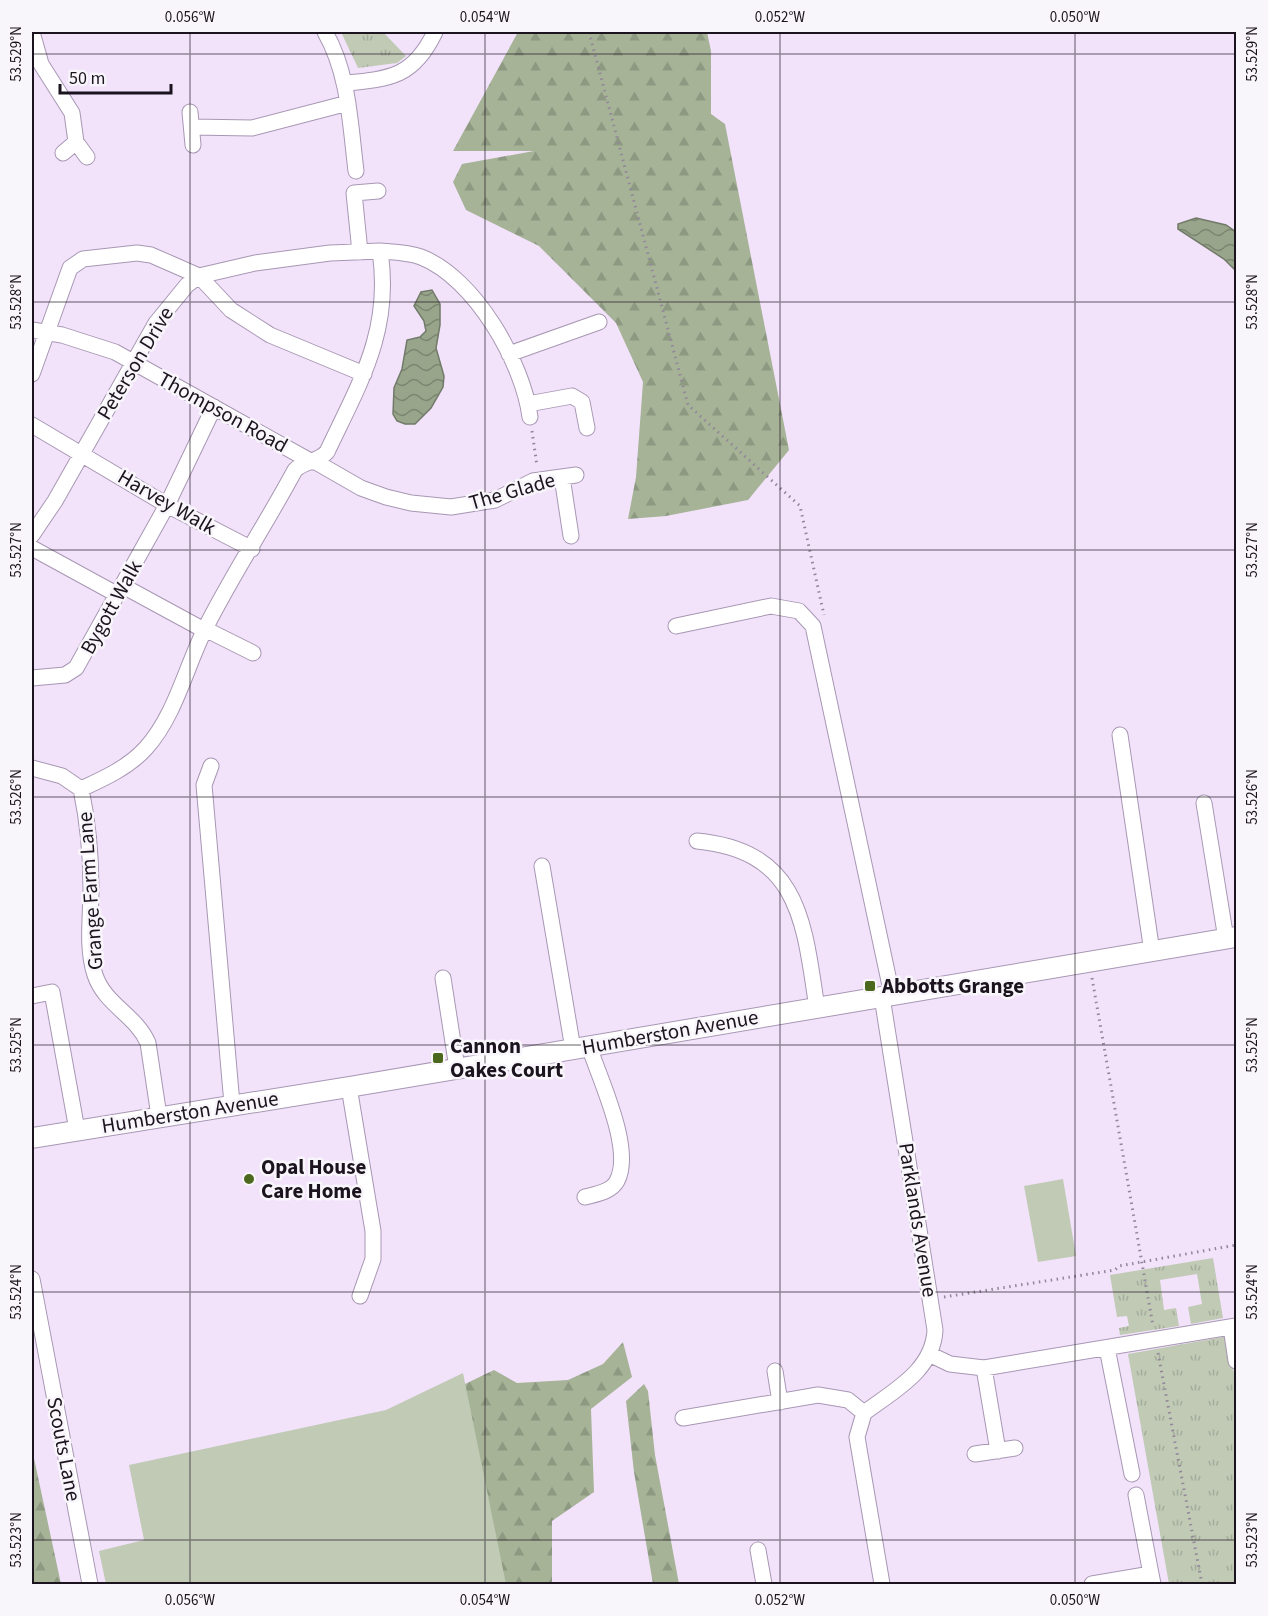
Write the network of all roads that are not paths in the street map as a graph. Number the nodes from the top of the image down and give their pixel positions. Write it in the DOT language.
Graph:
graph roads {
  1 [pos="32,32"];
  2 [pos="326,32"];
  3 [pos="435,32"];
  4 [pos="345,83"];
  5 [pos="348,103"];
  6 [pos="76,142"];
  7 [pos="193,145"];
  8 [pos="63,153"];
  9 [pos="87,157"];
  10 [pos="356,171"];
  11 [pos="378,190"];
  12 [pos="380,251"];
  13 [pos="360,252"];
  14 [pos="199,276"];
  15 [pos="599,322"];
  16 [pos="39,332"];
  17 [pos="509,354"];
  18 [pos="134,362"];
  19 [pos="32,374"];
  20 [pos="364,374"];
  21 [pos="214,407"];
  22 [pos="32,425"];
  23 [pos="587,428"];
  24 [pos="82,453"];
  25 [pos="313,461"];
  26 [pos="167,505"];
  27 [pos="32,535"];
  28 [pos="571,536"];
  29 [pos="32,548"];
  30 [pos="252,549"];
  31 [pos="121,591"];
  32 [pos="676,626"];
  33 [pos="205,629"];
  34 [pos="253,653"];
  35 [pos="32,678"];
  36 [pos="1120,735"];
  37 [pos="211,766"];
  38 [pos="32,768"];
  39 [pos="81,789"];
  40 [pos="1204,803"];
  41 [pos="697,841"];
  42 [pos="542,866"];
  43 [pos="1231,938"];
  44 [pos="1152,952"];
  45 [pos="442,978"];
  46 [pos="32,996"];
  47 [pos="887,996"];
  48 [pos="817,1008"];
  49 [pos="581,1047"];
  50 [pos="457,1068"];
  51 [pos="349,1087"];
  52 [pos="232,1104"];
  53 [pos="159,1116"];
  54 [pos="78,1130"];
  55 [pos="32,1138"];
  56 [pos="585,1197"];
  57 [pos="32,1279"];
  58 [pos="360,1296"];
  59 [pos="1234,1326"];
  60 [pos="1107,1348"];
  61 [pos="931,1355"];
  62 [pos="1236,1361"];
  63 [pos="984,1368"];
  64 [pos="775,1371"];
  65 [pos="780,1402"];
  66 [pos="864,1413"];
  67 [pos="683,1419"];
  68 [pos="1015,1448"];
  69 [pos="998,1451"];
  70 [pos="975,1454"];
  71 [pos="1132,1474"];
  72 [pos="1136,1495"];
  73 [pos="759,1550"];
  74 [pos="1152,1579"];
  75 [pos="90,1584"];
  76 [pos="764,1584"];
  77 [pos="882,1584"];
  78 [pos="1092,1584"];
  1 -- 6 [label="street"];
  2 -- 4 [label="street"];
  3 -- 4 [label="street"];
  4 -- 5 [label="street"];
  5 -- 7 [label="street"];
  5 -- 10 [label="street"];
  6 -- 8 [label="street"];
  6 -- 9 [label="street"];
  11 -- 13 [label="street"];
  12 -- 13 [label="street, Peterson Drive"];
  12 -- 17 [label="street, Peterson Drive"];
  12 -- 20 [label="street"];
  13 -- 14 [label="street, Peterson Drive"];
  14 -- 16 [label="street"];
  14 -- 18 [label="street, Peterson Drive"];
  14 -- 20 [label="street"];
  15 -- 17 [label="street"];
  16 -- 18 [label="street, Thompson Road"];
  16 -- 19 [label="street"];
  17 -- 23 [label="street, Peterson Drive"];
  18 -- 21 [label="street, Thompson Road"];
  18 -- 24 [label="street, Peterson Drive"];
  20 -- 25 [label="street"];
  21 -- 25 [label="street, Thompson Road"];
  21 -- 26 [label="street, Bygott Walk"];
  22 -- 24 [label="street, Harvey Walk"];
  24 -- 26 [label="street, Harvey Walk"];
  24 -- 27 [label="street, Peterson Drive"];
  25 -- 28 [label="street, The Glade"];
  25 -- 30 [label="street"];
  26 -- 30 [label="street, Harvey Walk"];
  26 -- 31 [label="street, Bygott Walk"];
  29 -- 31 [label="street"];
  30 -- 33 [label="street"];
  31 -- 33 [label="street"];
  31 -- 35 [label="street, Bygott Walk"];
  32 -- 47 [label="street, Parklands Avenue"];
  33 -- 34 [label="street"];
  33 -- 39 [label="street"];
  36 -- 44 [label="street"];
  37 -- 52 [label="street"];
  38 -- 39 [label="street"];
  39 -- 53 [label="street, Grange Farm Lane"];
  40 -- 43 [label="street"];
  41 -- 48 [label="street"];
  42 -- 49 [label="street"];
  43 -- 44 [label="main road, Humberston Avenue"];
  44 -- 47 [label="main road, Humberston Avenue"];
  45 -- 50 [label="street"];
  46 -- 54 [label="street"];
  47 -- 48 [label="main road, Humberston Avenue"];
  47 -- 61 [label="street, Parklands Avenue"];
  48 -- 49 [label="main road, Humberston Avenue"];
  49 -- 50 [label="main road, Humberston Avenue"];
  49 -- 56 [label="street"];
  50 -- 51 [label="main road, Humberston Avenue"];
  51 -- 52 [label="main road, Humberston Avenue"];
  51 -- 58 [label="street"];
  52 -- 53 [label="main road, Humberston Avenue"];
  53 -- 54 [label="main road, Humberston Avenue"];
  54 -- 55 [label="main road, Humberston Avenue"];
  57 -- 75 [label="street, Scouts Lane"];
  59 -- 60 [label="street"];
  59 -- 62 [label="street"];
  60 -- 63 [label="street"];
  60 -- 71 [label="street"];
  61 -- 63 [label="street"];
  61 -- 66 [label="street"];
  63 -- 69 [label="street"];
  64 -- 65 [label="street"];
  65 -- 66 [label="street"];
  65 -- 67 [label="street"];
  66 -- 77 [label="street"];
  68 -- 69 [label="street"];
  69 -- 70 [label="street"];
  72 -- 74 [label="street"];
  73 -- 76 [label="street"];
  74 -- 78 [label="street"];
}
